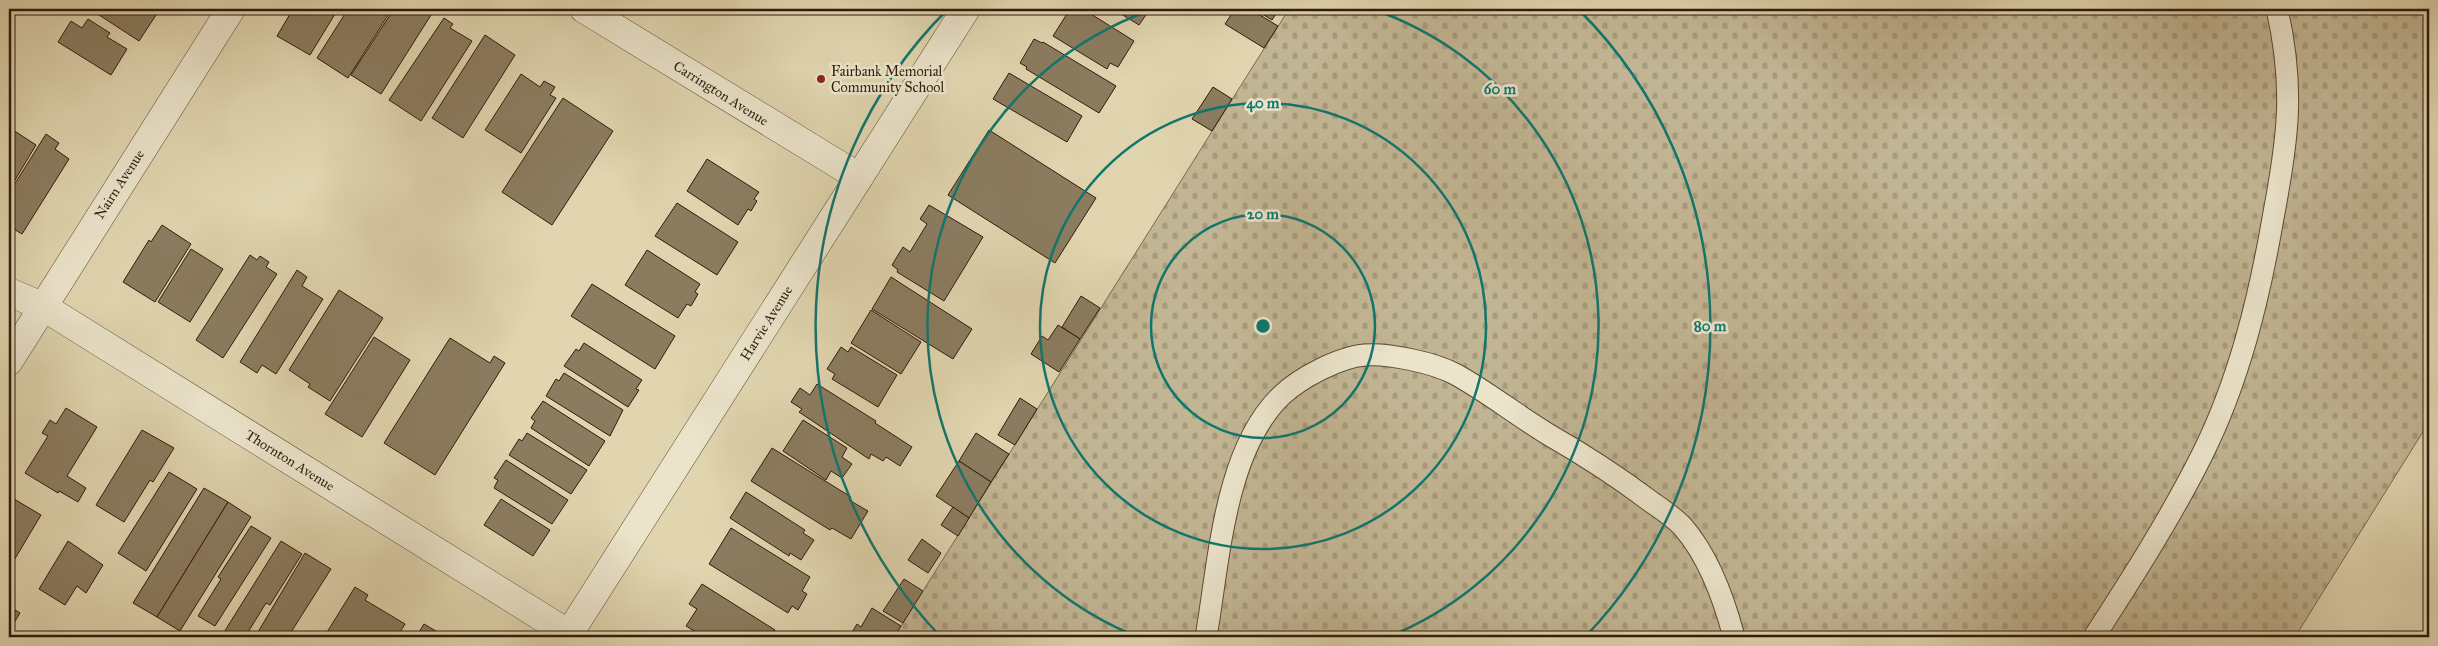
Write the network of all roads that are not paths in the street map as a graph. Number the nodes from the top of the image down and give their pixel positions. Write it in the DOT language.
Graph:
graph roads {
  1 [pos="231,9"];
  2 [pos="584,9"];
  3 [pos="966,9"];
  4 [pos="2277,9"];
  5 [pos="859,177"];
  6 [pos="9,292"];
  7 [pos="42,306"];
  8 [pos="9,361"];
  9 [pos="568,636"];
  10 [pos="1206,637"];
  11 [pos="1734,637"];
  12 [pos="2094,637"];
  1 -- 7 [label="street, Nairn Avenue"];
  2 -- 5 [label="street, Carrington Avenue"];
  3 -- 5 [label="street, Harvie Avenue"];
  4 -- 12 [label="lane"];
  5 -- 9 [label="street, Harvie Avenue"];
  6 -- 7 [label="street, Thornton Avenue"];
  7 -- 8 [label="street, Nairn Avenue"];
  7 -- 9 [label="street, Thornton Avenue"];
  10 -- 11 [label="lane"];
}
